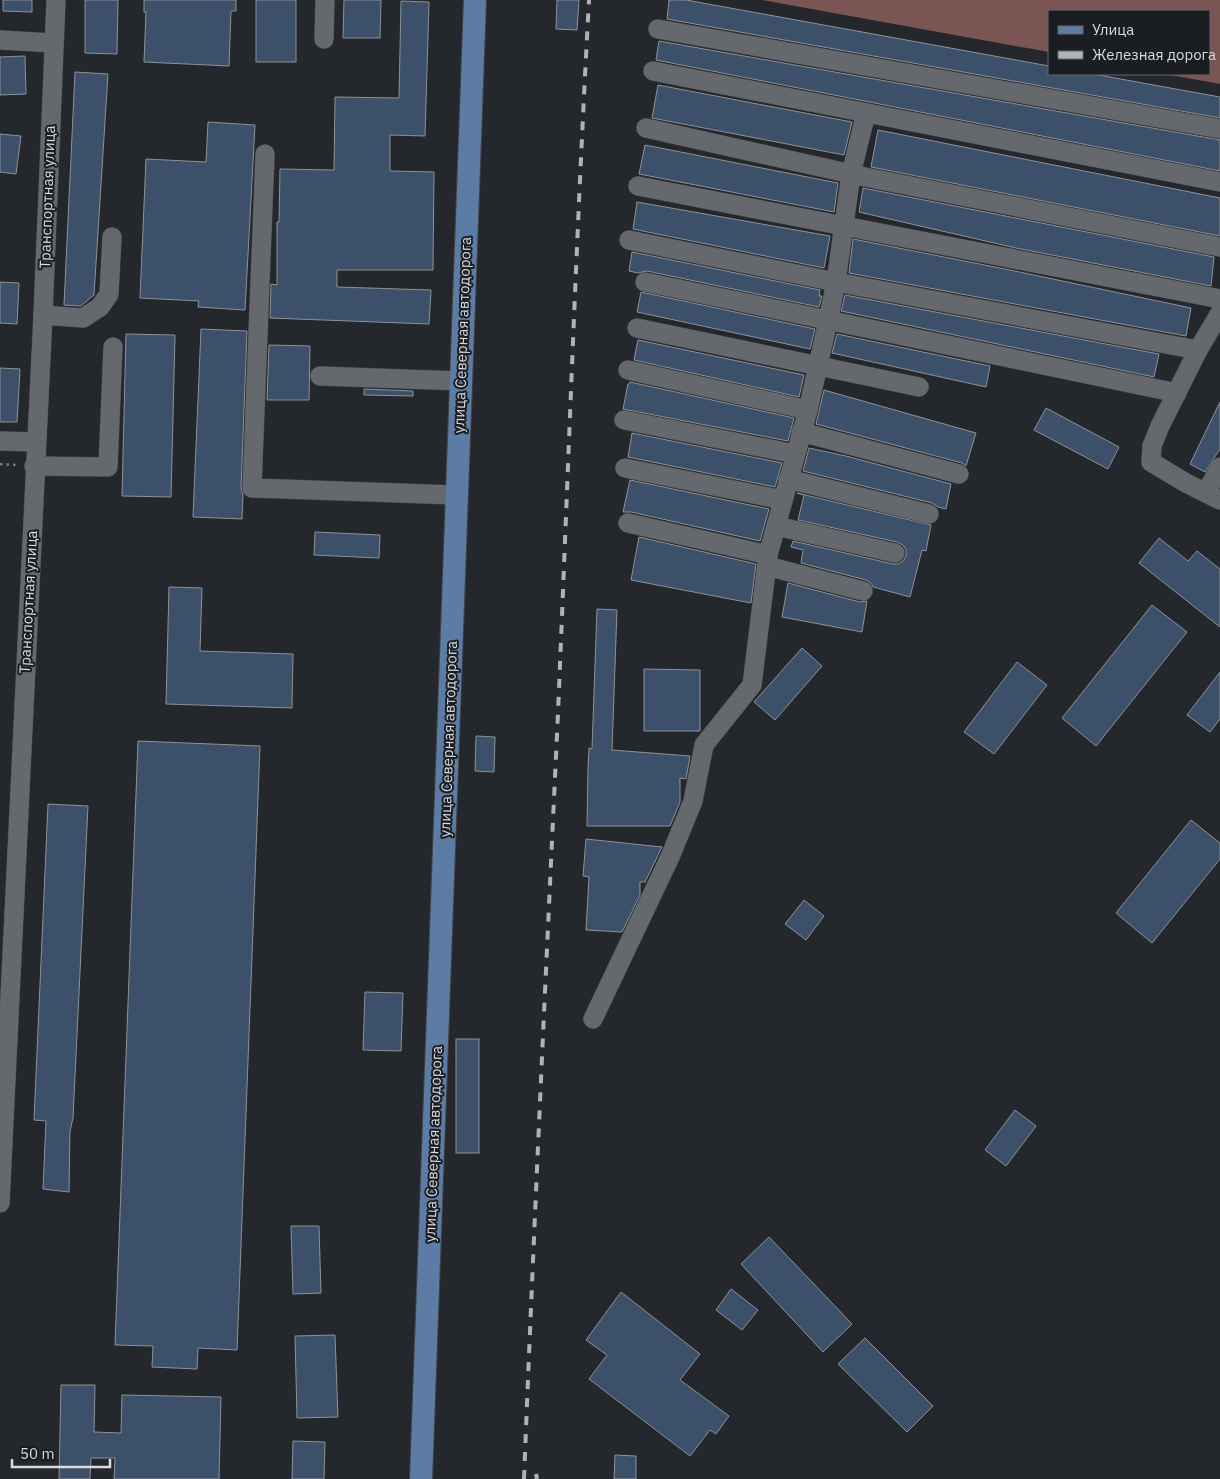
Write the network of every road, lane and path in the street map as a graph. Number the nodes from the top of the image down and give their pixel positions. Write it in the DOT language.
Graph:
graph roads {
  1 [pos="56,0"];
  2 [pos="325,0"];
  3 [pos="475,0"];
  4 [pos="658,29"];
  5 [pos="324,39"];
  6 [pos="0,40"];
  7 [pos="53,43"];
  8 [pos="653,71"];
  9 [pos="866,113"];
  10 [pos="646,128"];
  11 [pos="1220,129"];
  12 [pos="265,154"];
  13 [pos="851,174"];
  14 [pos="1220,182"];
  15 [pos="638,186"];
  16 [pos="843,227"];
  17 [pos="112,237"];
  18 [pos="628,240"];
  19 [pos="1220,247"];
  20 [pos="645,282"];
  21 [pos="836,282"];
  22 [pos="1220,300"];
  23 [pos="1220,313"];
  24 [pos="43,315"];
  25 [pos="828,321"];
  26 [pos="637,328"];
  27 [pos="113,347"];
  28 [pos="1198,350"];
  29 [pos="818,366"];
  30 [pos="628,370"];
  31 [pos="320,376"];
  32 [pos="461,381"];
  33 [pos="919,388"];
  34 [pos="1177,393"];
  35 [pos="808,410"];
  36 [pos="624,420"];
  37 [pos="801,432"];
  38 [pos="0,441"];
  39 [pos="36,442"];
  40 [pos="795,454"];
  41 [pos="0,464"];
  42 [pos="25,466"];
  43 [pos="1220,467"];
  44 [pos="625,468"];
  45 [pos="959,474"];
  46 [pos="788,479"];
  47 [pos="456,495"];
  48 [pos="1213,497"];
  49 [pos="783,500"];
  50 [pos="929,514"];
  51 [pos="628,523"];
  52 [pos="776,526"];
  53 [pos="895,553"];
  54 [pos="768,561"];
  55 [pos="863,591"];
  56 [pos="593,1019"];
  57 [pos="0,1203"];
  58 [pos="421,1479"];
  1 -- 7 [label="street, Транспортная улица"];
  2 -- 5 [label="street"];
  3 -- 32 [label="main road, улица Северная автодорога"];
  4 -- 11 [label="street"];
  6 -- 7 [label="street"];
  7 -- 24 [label="street, Транспортная улица"];
  8 -- 9 [label="street"];
  9 -- 13 [label="street"];
  9 -- 14 [label="street"];
  10 -- 13 [label="street"];
  12 -- 47 [label="street"];
  13 -- 16 [label="street"];
  13 -- 19 [label="street"];
  15 -- 16 [label="street"];
  16 -- 21 [label="street"];
  16 -- 22 [label="street"];
  17 -- 24 [label="street"];
  18 -- 21 [label="street"];
  20 -- 25 [label="street"];
  21 -- 25 [label="street"];
  21 -- 28 [label="street"];
  23 -- 28 [label="street"];
  24 -- 39 [label="street, Транспортная улица"];
  25 -- 29 [label="street"];
  25 -- 34 [label="street"];
  26 -- 29 [label="street"];
  27 -- 42 [label="street"];
  28 -- 34 [label="street"];
  29 -- 33 [label="street"];
  29 -- 35 [label="street"];
  30 -- 35 [label="street"];
  31 -- 32 [label="street"];
  32 -- 47 [label="main road, улица Северная автодорога"];
  34 -- 48 [label="street"];
  35 -- 37 [label="street"];
  36 -- 40 [label="street"];
  37 -- 40 [label="street"];
  37 -- 45 [label="street"];
  38 -- 39 [label="street"];
  39 -- 42 [label="street, Транспортная улица"];
  40 -- 46 [label="street"];
  41 -- 42 [label="path"];
  42 -- 57 [label="street, Транспортная улица"];
  43 -- 48 [label="street"];
  44 -- 49 [label="street"];
  46 -- 49 [label="street"];
  46 -- 50 [label="street"];
  47 -- 58 [label="main road, улица Северная автодорога"];
  49 -- 52 [label="street"];
  51 -- 54 [label="street"];
  52 -- 53 [label="street"];
  52 -- 54 [label="street"];
  54 -- 55 [label="street"];
  54 -- 56 [label="street"];
}
